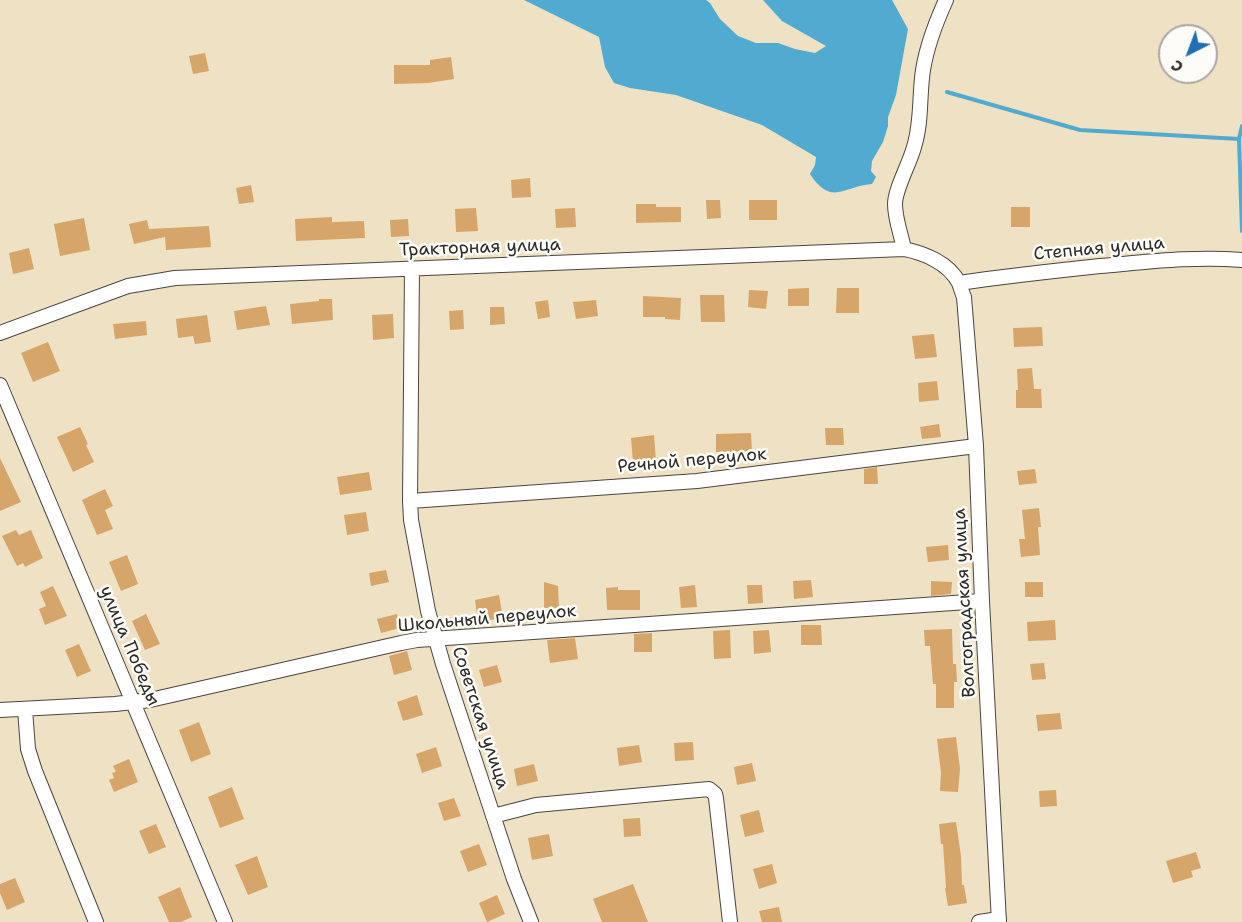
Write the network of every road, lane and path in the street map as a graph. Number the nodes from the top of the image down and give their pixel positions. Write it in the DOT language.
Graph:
graph roads {
  1 [pos="946,0"];
  2 [pos="904,249"];
  3 [pos="1242,260"];
  4 [pos="412,268"];
  5 [pos="959,283"];
  6 [pos="0,333"];
  7 [pos="0,385"];
  8 [pos="976,446"];
  9 [pos="410,501"];
  10 [pos="982,601"];
  11 [pos="436,639"];
  12 [pos="134,703"];
  13 [pos="25,709"];
  14 [pos="0,710"];
  15 [pos="493,816"];
  16 [pos="999,921"];
  17 [pos="96,922"];
  18 [pos="225,922"];
  19 [pos="531,922"];
  20 [pos="730,922"];
  21 [pos="979,922"];
  1 -- 2 [label="street"];
  2 -- 4 [label="street, Тракторная улица"];
  2 -- 5 [label="street, Тракторная улица"];
  3 -- 5 [label="street, Степная улица"];
  4 -- 6 [label="street, Тракторная улица"];
  4 -- 9 [label="street, Советская улица"];
  5 -- 8 [label="street, Волгоградская улица"];
  7 -- 12 [label="street, улица Победы"];
  8 -- 9 [label="street, Речной переулок"];
  8 -- 10 [label="street, Волгоградская улица"];
  9 -- 11 [label="street, Советская улица"];
  10 -- 11 [label="street, Школьный переулок"];
  10 -- 16 [label="street, Волгоградская улица"];
  11 -- 12 [label="street, Школьный переулок"];
  11 -- 15 [label="street, Советская улица"];
  12 -- 13 [label="street, Школьный переулок"];
  12 -- 18 [label="street, улица Победы"];
  13 -- 14 [label="street, Школьный переулок"];
  13 -- 17 [label="street"];
  15 -- 19 [label="street, Советская улица"];
  15 -- 20 [label="street"];
  16 -- 21 [label="street"];
}
